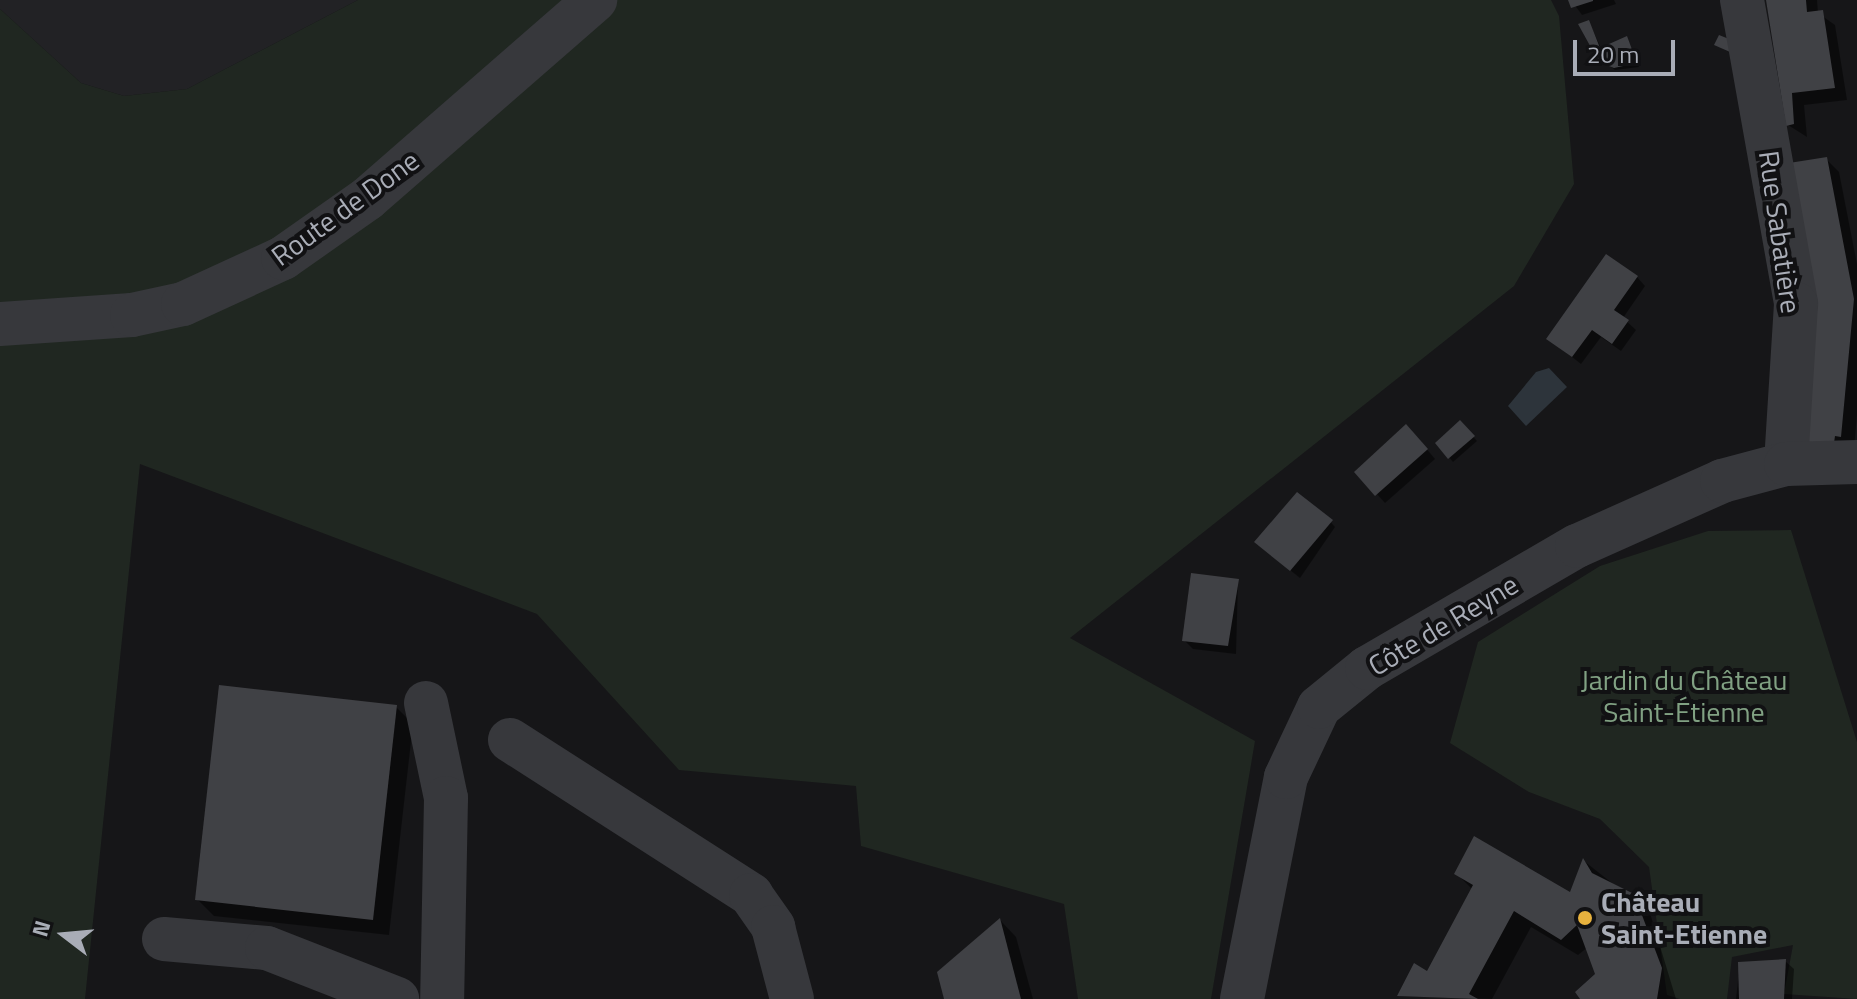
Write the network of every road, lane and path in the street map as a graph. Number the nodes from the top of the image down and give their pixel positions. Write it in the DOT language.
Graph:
graph roads {
  1 [pos="595,0"];
  2 [pos="1742,0"];
  3 [pos="0,324"];
  4 [pos="1857,462"];
  5 [pos="1786,464"];
  6 [pos="426,703"];
  7 [pos="510,740"];
  8 [pos="164,939"];
  9 [pos="397,999"];
  10 [pos="442,999"];
  11 [pos="792,999"];
  12 [pos="1242,999"];
  1 -- 3 [label="street, Route de Done"];
  2 -- 5 [label="street, Rue Sabatière"];
  4 -- 5 [label="street, Côte de Reyne"];
  5 -- 12 [label="street, Côte de Reyne"];
  6 -- 10 [label="street"];
  7 -- 11 [label="street"];
  8 -- 9 [label="street"];
}
